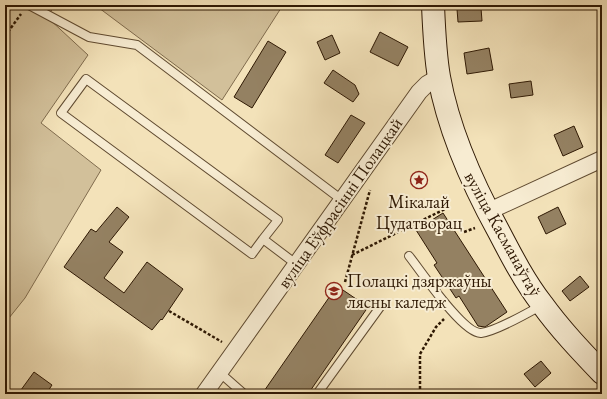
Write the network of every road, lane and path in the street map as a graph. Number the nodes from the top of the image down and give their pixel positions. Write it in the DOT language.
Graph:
graph roads {
  1 [pos="433,5"];
  2 [pos="26,8"];
  3 [pos="5,36"];
  4 [pos="439,77"];
  5 [pos="602,159"];
  6 [pos="370,189"];
  7 [pos="342,200"];
  8 [pos="449,207"];
  9 [pos="487,212"];
  10 [pos="263,239"];
  11 [pos="352,255"];
  12 [pos="409,256"];
  13 [pos="296,264"];
  14 [pos="345,282"];
  15 [pos="542,305"];
  16 [pos="380,307"];
  17 [pos="169,311"];
  18 [pos="452,312"];
  19 [pos="226,344"];
  20 [pos="219,372"];
  21 [pos="602,373"];
  22 [pos="204,394"];
  23 [pos="244,394"];
  24 [pos="317,394"];
  25 [pos="420,394"];
  1 -- 4 [label="main road"];
  2 -- 3 [label="path"];
  2 -- 7 [label="lane"];
  4 -- 7 [label="street, вуліца Еўфрасінні Полацкай"];
  4 -- 9 [label="main road, вуліца Касманаўтаў"];
  5 -- 9 [label="street"];
  6 -- 11 [label="path"];
  7 -- 13 [label="street, вуліца Еўфрасінні Полацкай"];
  8 -- 11 [label="path"];
  9 -- 15 [label="main road, вуліца Касманаўтаў"];
  10 -- 10 [label="lane"];
  10 -- 13 [label="lane"];
  11 -- 14 [label="path"];
  12 -- 18 [label="lane"];
  13 -- 20 [label="street, вуліца Еўфрасінні Полацкай"];
  15 -- 18 [label="lane"];
  15 -- 21 [label="main road, вуліца Касманаўтаў"];
  16 -- 24 [label="lane"];
  17 -- 19 [label="path"];
  18 -- 25 [label="path"];
  20 -- 22 [label="street, вуліца Еўфрасінні Полацкай"];
  20 -- 23 [label="lane"];
}
